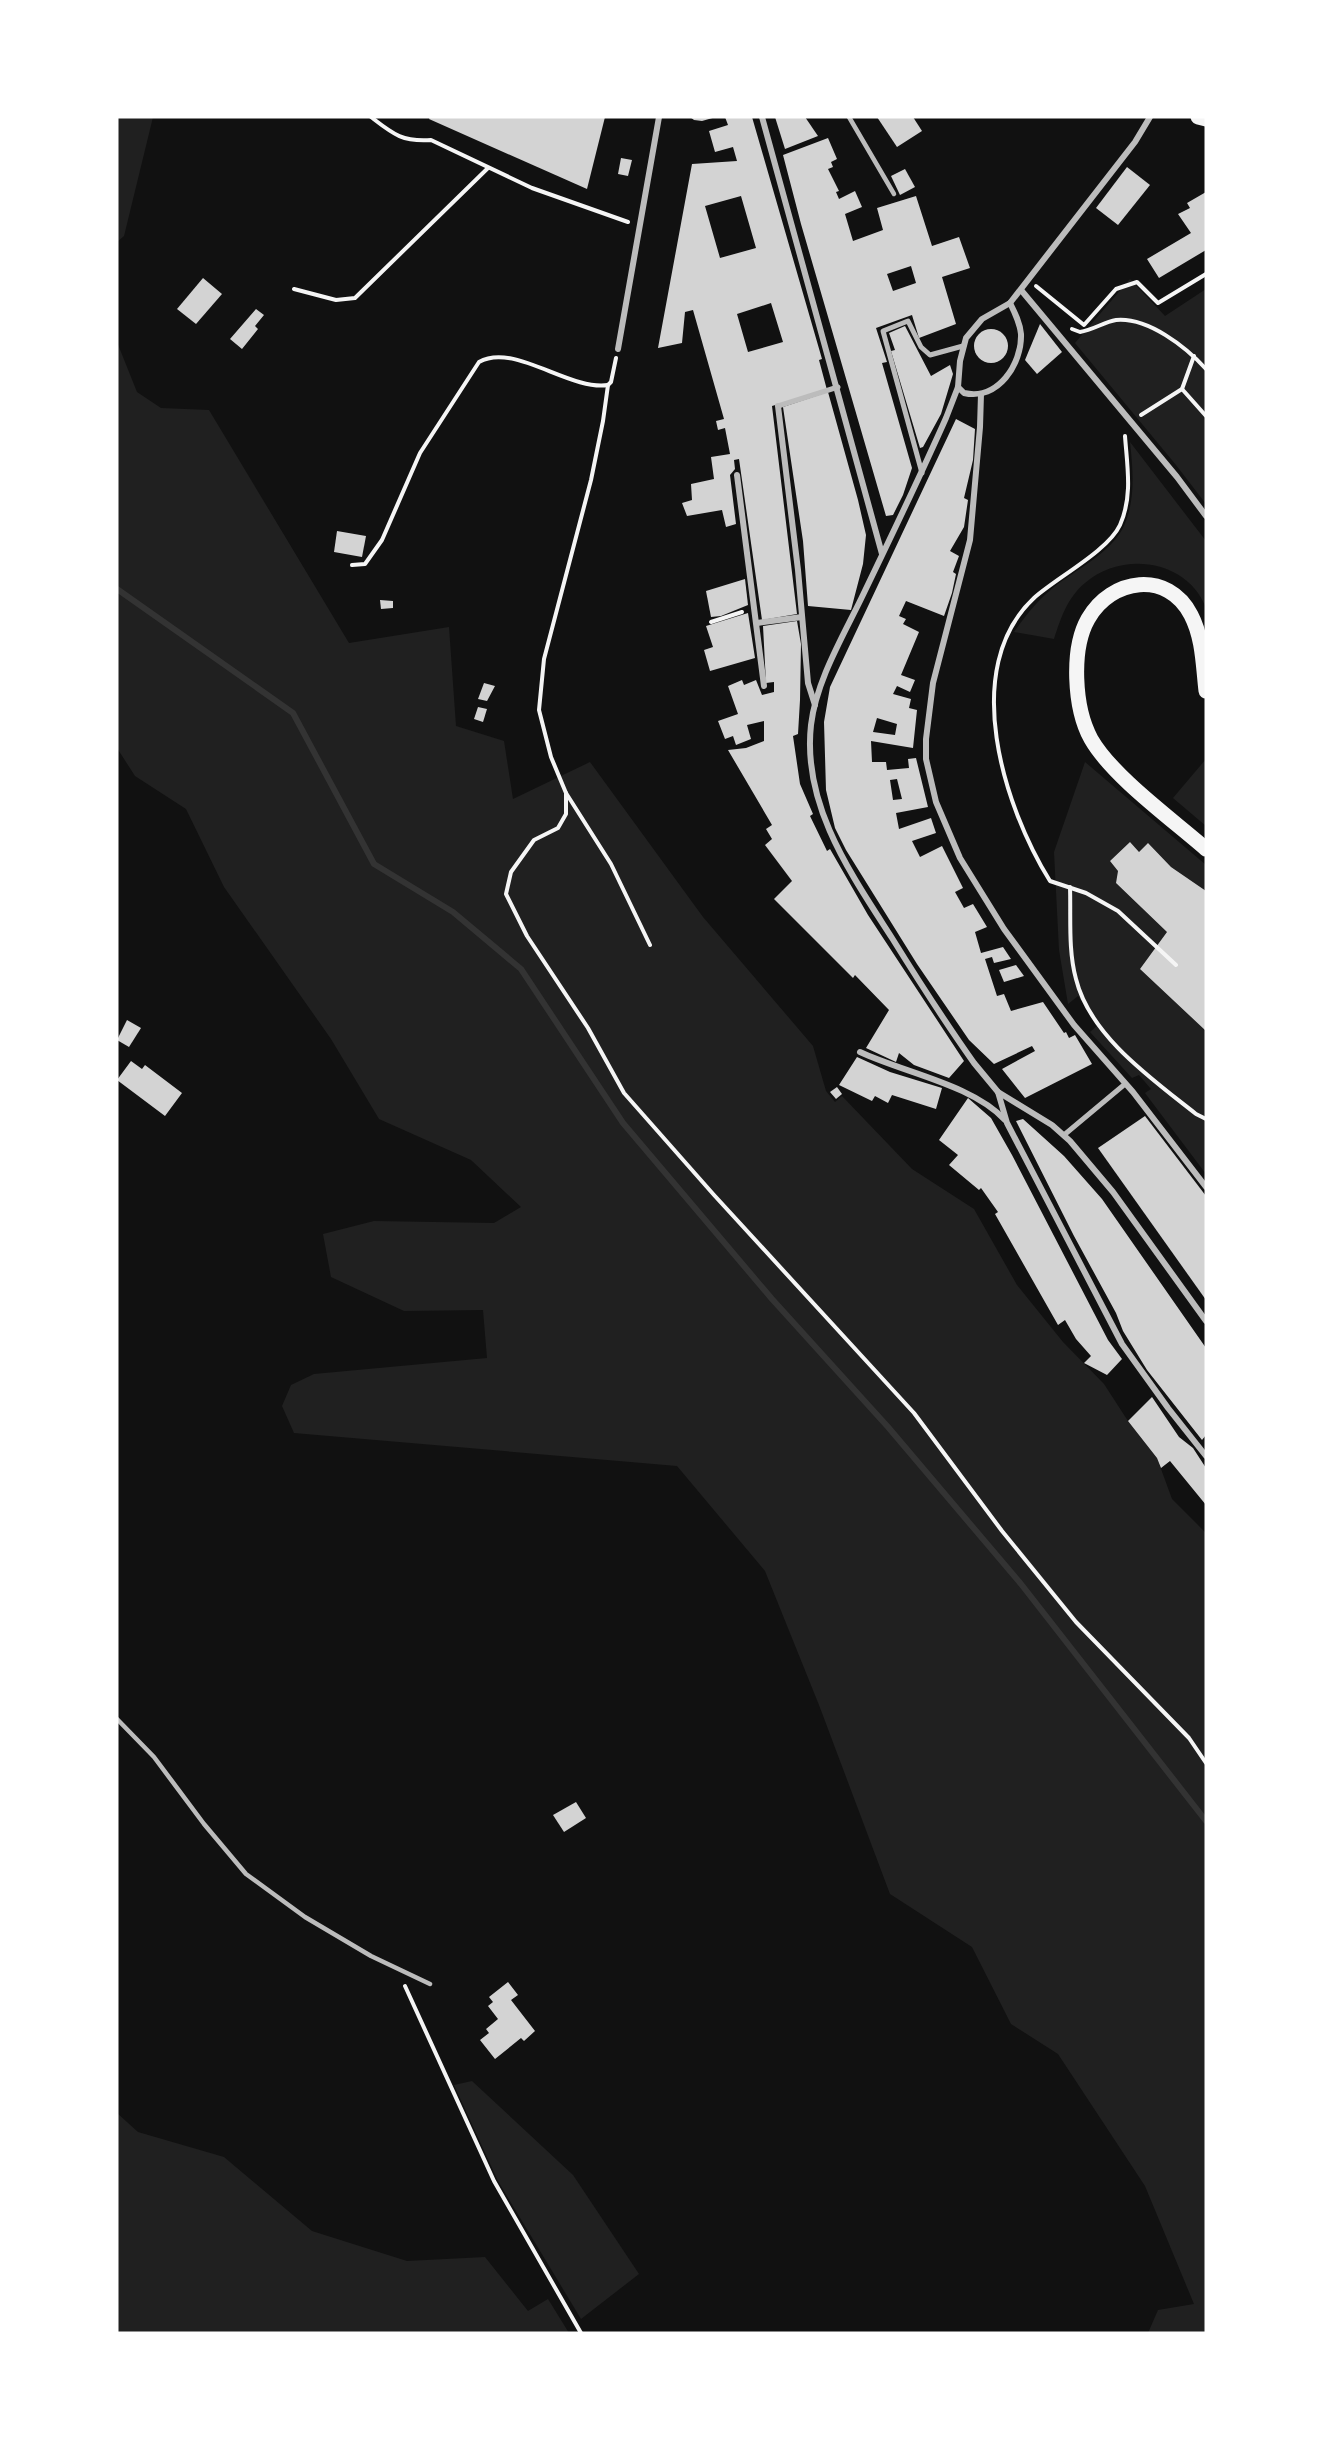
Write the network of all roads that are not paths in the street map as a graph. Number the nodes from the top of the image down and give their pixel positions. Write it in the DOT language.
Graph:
graph roads {
  1 [pos="659,117"];
  2 [pos="762,117"];
  3 [pos="849,117"];
  4 [pos="1150,117"];
  5 [pos="1198,117"];
  6 [pos="1206,119"];
  7 [pos="894,194"];
  8 [pos="1021,290"];
  9 [pos="1010,303"];
  10 [pos="963,346"];
  11 [pos="618,349"];
  12 [pos="838,387"];
  13 [pos="958,387"];
  14 [pos="981,394"];
  15 [pos="778,406"];
  16 [pos="922,473"];
  17 [pos="737,475"];
  18 [pos="1206,516"];
  19 [pos="882,554"];
  20 [pos="802,617"];
  21 [pos="757,623"];
  22 [pos="764,686"];
  23 [pos="1206,691"];
  24 [pos="815,706"];
  25 [pos="1206,849"];
  26 [pos="860,1052"];
  27 [pos="1125,1084"];
  28 [pos="998,1092"];
  29 [pos="1008,1123"];
  30 [pos="1064,1135"];
  31 [pos="1206,1187"];
  32 [pos="1206,1321"];
  33 [pos="1206,1456"];
  34 [pos="117,1719"];
  35 [pos="430,1984"];
  1 -- 11 [label="street"];
  2 -- 12 [label="street"];
  3 -- 7 [label="lane"];
  4 -- 8 [label="street"];
  5 -- 6 [label="main road"];
  8 -- 9 [label="street"];
  8 -- 18 [label="street"];
  9 -- 10 [label="street"];
  9 -- 14 [label="street"];
  10 -- 13 [label="street"];
  10 -- 16 [label="street"];
  12 -- 15 [label="street"];
  12 -- 19 [label="street"];
  13 -- 14 [label="street"];
  13 -- 16 [label="street"];
  14 -- 27 [label="street"];
  15 -- 20 [label="street"];
  16 -- 19 [label="street"];
  17 -- 21 [label="street"];
  19 -- 24 [label="street"];
  20 -- 21 [label="street"];
  20 -- 24 [label="street"];
  21 -- 22 [label="street"];
  23 -- 25 [label="main road"];
  24 -- 28 [label="street"];
  26 -- 29 [label="street"];
  27 -- 30 [label="street"];
  27 -- 31 [label="street"];
  28 -- 29 [label="street"];
  28 -- 30 [label="street"];
  29 -- 33 [label="street"];
  30 -- 32 [label="street"];
  34 -- 35 [label="lane"];
}
